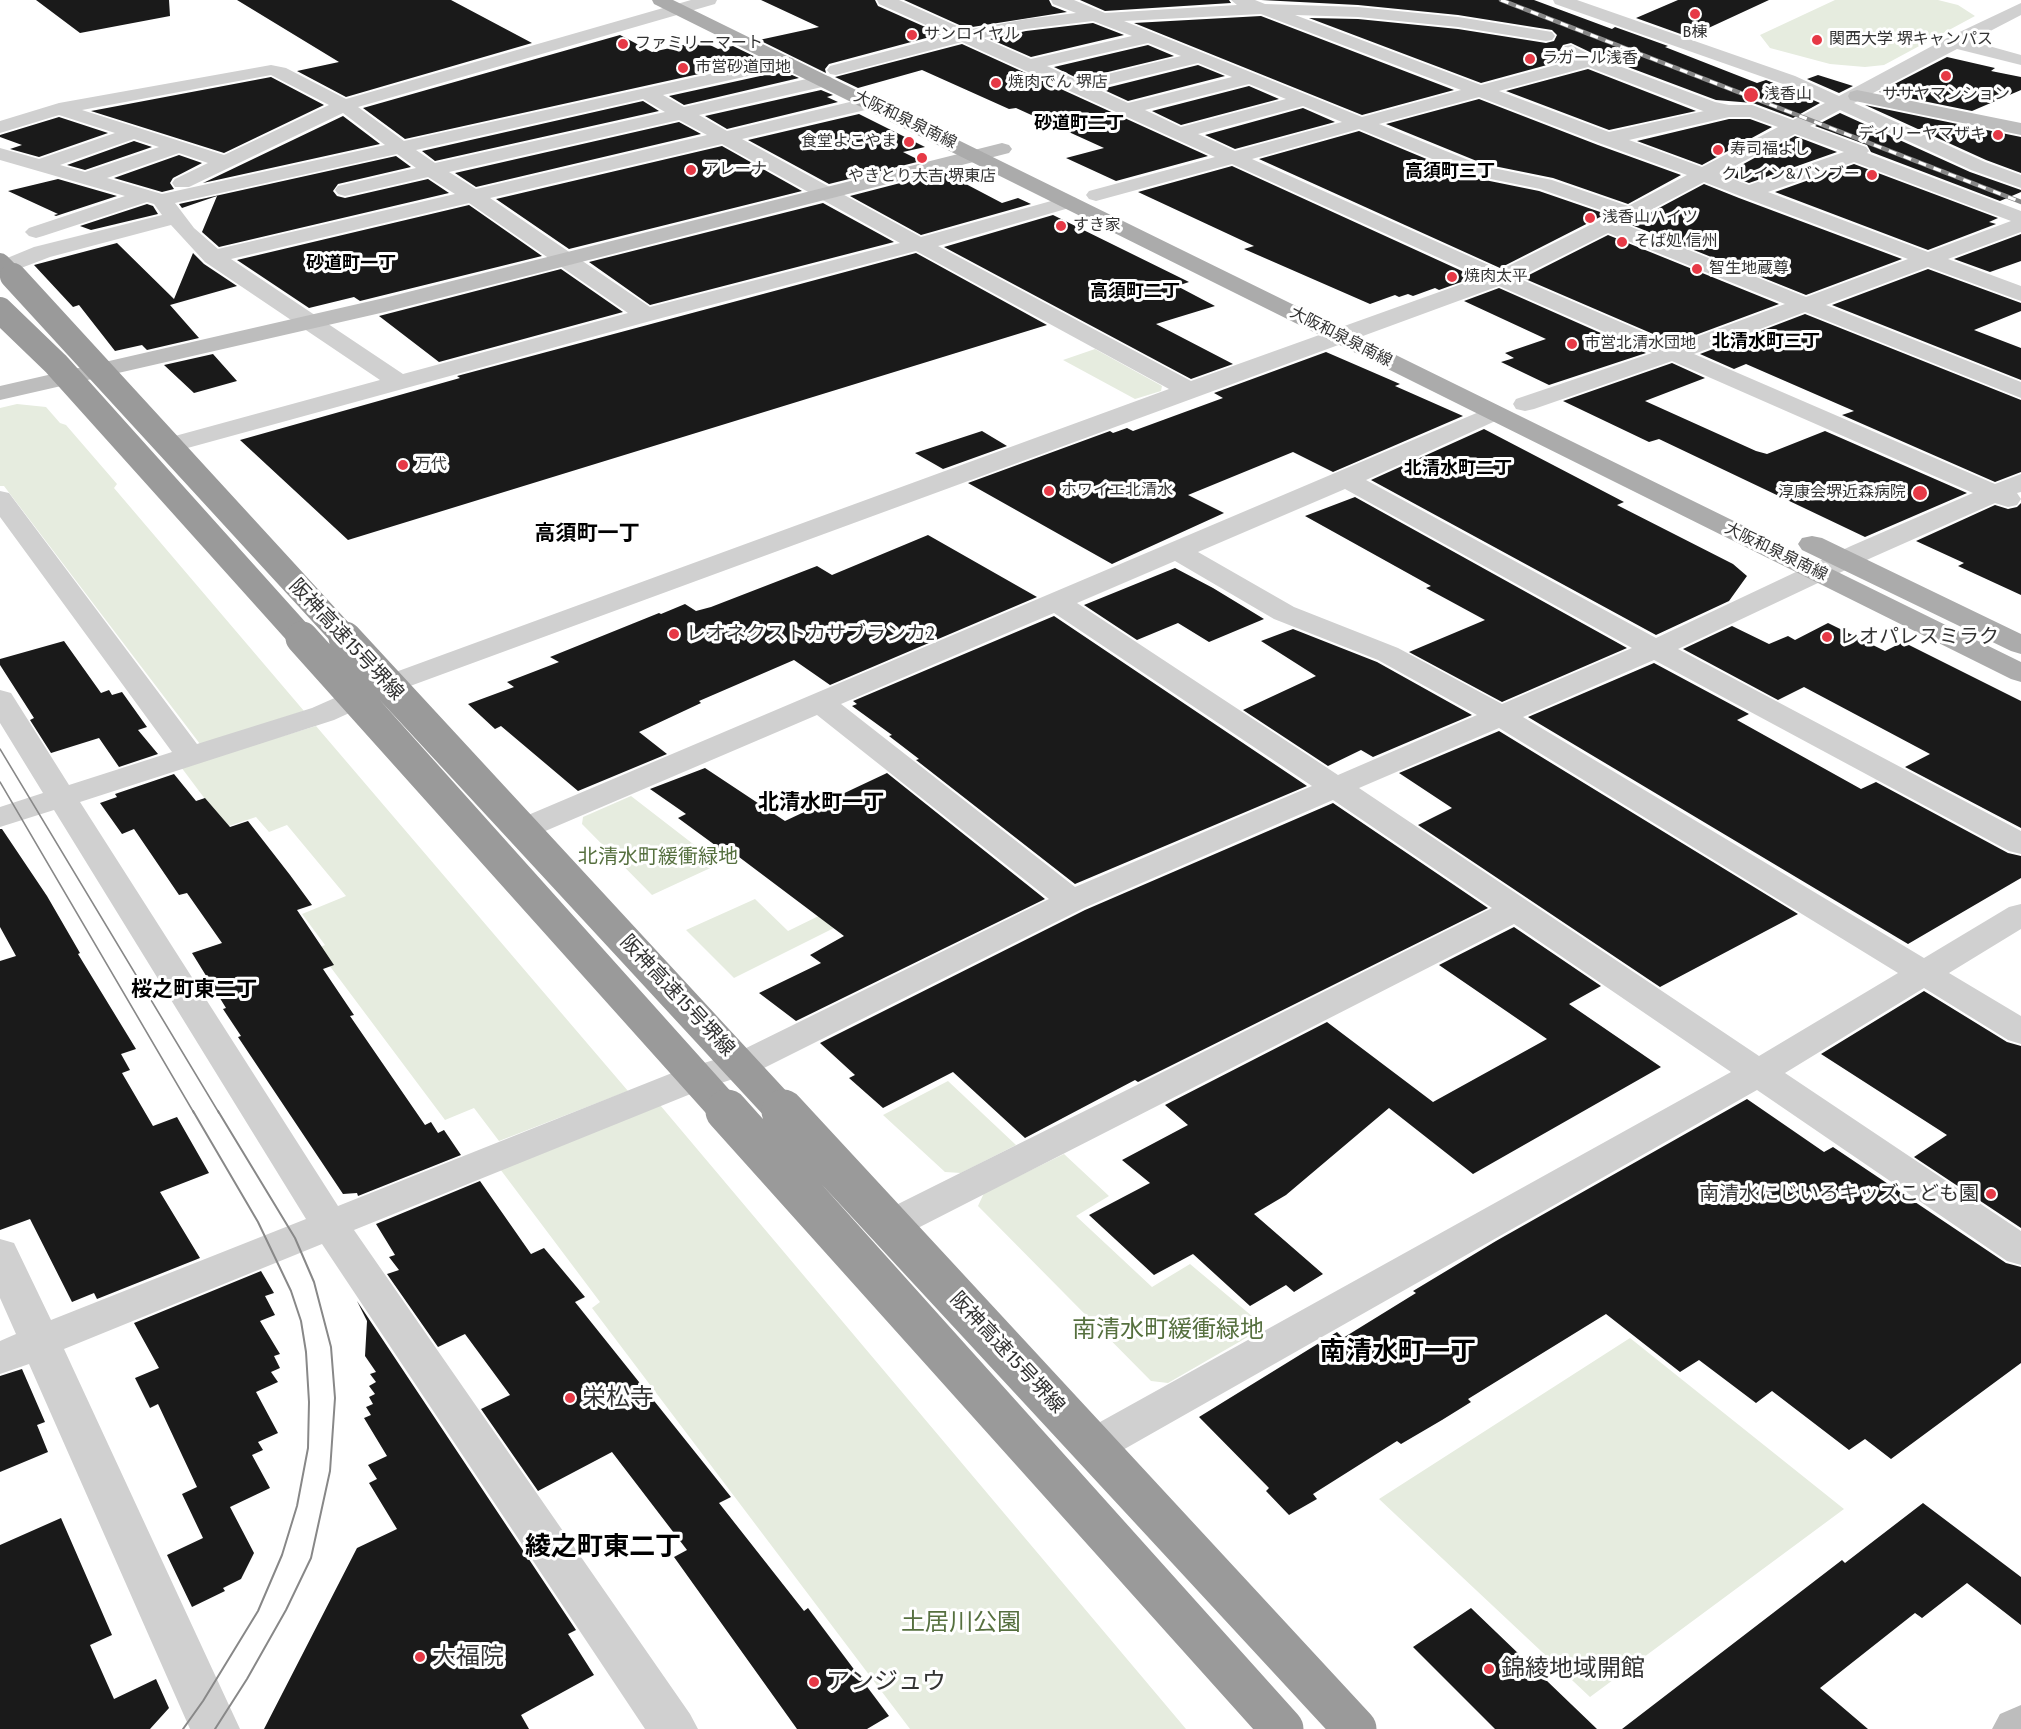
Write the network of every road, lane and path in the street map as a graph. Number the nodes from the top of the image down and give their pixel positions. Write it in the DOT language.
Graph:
graph roads {
  1 [pos="885,0"];
  2 [pos="1059,0"];
  3 [pos="1160,0"];
  4 [pos="1239,0"];
  5 [pos="1561,0"];
  6 [pos="687,2"];
  7 [pos="2021,8"];
  8 [pos="1264,9"];
  9 [pos="1495,9"];
  10 [pos="1097,15"];
  11 [pos="1301,22"];
  12 [pos="963,36"];
  13 [pos="1546,36"];
  14 [pos="1150,37"];
  15 [pos="1953,42"];
  16 [pos="1201,57"];
  17 [pos="2021,60"];
  18 [pos="1589,61"];
  19 [pos="787,62"];
  20 [pos="1029,65"];
  21 [pos="830,75"];
  22 [pos="1252,78"];
  23 [pos="1076,87"];
  24 [pos="1481,91"];
  25 [pos="647,94"];
  26 [pos="1306,100"];
  27 [pos="1849,100"];
  28 [pos="870,103"];
  29 [pos="344,105"];
  30 [pos="59,109"];
  31 [pos="1127,110"];
  32 [pos="1729,111"];
  33 [pos="681,113"];
  34 [pos="1363,123"];
  35 [pos="2017,126"];
  36 [pos="0,127"];
  37 [pos="1794,128"];
  38 [pos="134,133"];
  39 [pos="1179,133"];
  40 [pos="723,137"];
  41 [pos="1606,139"];
  42 [pos="178,147"];
  43 [pos="401,148"];
  44 [pos="1002,149"];
  45 [pos="0,154"];
  46 [pos="976,155"];
  47 [pos="1854,155"];
  48 [pos="1233,158"];
  49 [pos="226,162"];
  50 [pos="38,166"];
  51 [pos="431,170"];
  52 [pos="1704,174"];
  53 [pos="85,179"];
  54 [pos="2021,182"];
  55 [pos="345,190"];
  56 [pos="1746,192"];
  57 [pos="828,194"];
  58 [pos="1096,195"];
  59 [pos="472,196"];
  60 [pos="154,198"];
  61 [pos="1068,202"];
  62 [pos="1628,213"];
  63 [pos="175,218"];
  64 [pos="2021,218"];
  65 [pos="1607,225"];
  66 [pos="2021,225"];
  67 [pos="40,242"];
  68 [pos="920,244"];
  69 [pos="5,247"];
  70 [pos="213,257"];
  71 [pos="1928,259"];
  72 [pos="566,261"];
  73 [pos="0,269"];
  74 [pos="1500,278"];
  75 [pos="2021,294"];
  76 [pos="1803,303"];
  77 [pos="0,310"];
  78 [pos="646,315"];
  79 [pos="312,322"];
  80 [pos="1350,331"];
  81 [pos="1671,354"];
  82 [pos="102,371"];
  83 [pos="64,379"];
  84 [pos="400,383"];
  85 [pos="1189,390"];
  86 [pos="2021,391"];
  87 [pos="0,393"];
  88 [pos="1524,404"];
  89 [pos="1493,413"];
  90 [pos="172,444"];
  91 [pos="1346,479"];
  92 [pos="2021,482"];
  93 [pos="1996,493"];
  94 [pos="0,499"];
  95 [pos="2021,505"];
  96 [pos="1177,551"];
  97 [pos="1831,566"];
  98 [pos="1056,602"];
  99 [pos="2021,645"];
  100 [pos="1654,649"];
  101 [pos="2021,673"];
  102 [pos="392,683"];
  103 [pos="0,699"];
  104 [pos="820,703"];
  105 [pos="350,704"];
  106 [pos="1498,715"];
  107 [pos="190,756"];
  108 [pos="1337,788"];
  109 [pos="62,796"];
  110 [pos="0,817"];
  111 [pos="525,828"];
  112 [pos="2021,844"];
  113 [pos="1072,901"];
  114 [pos="1517,909"];
  115 [pos="2021,914"];
  116 [pos="1922,972"];
  117 [pos="2021,1032"];
  118 [pos="747,1062"];
  119 [pos="1760,1072"];
  120 [pos="690,1080"];
  121 [pos="898,1221"];
  122 [pos="329,1224"];
  123 [pos="2021,1251"];
  124 [pos="0,1253"];
  125 [pos="41,1342"];
  126 [pos="0,1358"];
  127 [pos="1106,1439"];
  128 [pos="2021,1726"];
  129 [pos="215,1729"];
  130 [pos="673,1729"];
  131 [pos="1263,1729"];
  132 [pos="1282,1729"];
  133 [pos="1355,1729"];
  134 [pos="1373,1729"];
  135 [pos="2018,1729"];
  1 -- 12 [label="street"];
  2 -- 10 [label="street"];
  3 -- 10 [label="street"];
  4 -- 8 [label="street"];
  5 -- 27 [label="street"];
  6 -- 19 [label="main road, 大阪和泉泉南線"];
  6 -- 21 [label="main road, 大阪和泉泉南線"];
  6 -- 29 [label="street"];
  7 -- 15 [label="street"];
  8 -- 10 [label="street"];
  8 -- 11 [label="street"];
  8 -- 13 [label="street"];
  9 -- 13 [label="street"];
  10 -- 12 [label="street"];
  10 -- 14 [label="street"];
  11 -- 18 [label="street"];
  11 -- 24 [label="street"];
  12 -- 20 [label="street"];
  12 -- 21 [label="street"];
  13 -- 18 [label="street"];
  14 -- 16 [label="street"];
  14 -- 20 [label="street"];
  15 -- 17 [label="street"];
  15 -- 27 [label="street"];
  16 -- 22 [label="street"];
  16 -- 23 [label="street"];
  18 -- 24 [label="street"];
  18 -- 32 [label="street"];
  19 -- 21 [label="main road, 大阪和泉泉南線"];
  19 -- 25 [label="street"];
  20 -- 23 [label="street"];
  21 -- 28 [label="main road, 大阪和泉泉南線"];
  21 -- 33 [label="street"];
  21 -- 44 [label="main road, 大阪和泉泉南線"];
  22 -- 26 [label="street"];
  22 -- 31 [label="street"];
  23 -- 31 [label="street"];
  24 -- 34 [label="street"];
  24 -- 41 [label="street"];
  25 -- 33 [label="street"];
  25 -- 43 [label="street"];
  26 -- 34 [label="street"];
  26 -- 39 [label="street"];
  27 -- 35 [label="street"];
  27 -- 37 [label="street"];
  27 -- 54 [label="street"];
  28 -- 40 [label="street"];
  28 -- 46 [label="main road, 大阪和泉泉南線"];
  29 -- 30 [label="street"];
  29 -- 43 [label="street"];
  29 -- 49 [label="street"];
  30 -- 36 [label="street"];
  30 -- 38 [label="street"];
  31 -- 39 [label="street"];
  32 -- 37 [label="street"];
  32 -- 41 [label="street"];
  33 -- 40 [label="street"];
  33 -- 51 [label="street"];
  34 -- 48 [label="street"];
  34 -- 62 [label="street"];
  37 -- 47 [label="street"];
  37 -- 52 [label="street"];
  38 -- 42 [label="street"];
  38 -- 50 [label="street"];
  39 -- 48 [label="street"];
  40 -- 57 [label="street"];
  40 -- 59 [label="street"];
  41 -- 52 [label="street"];
  42 -- 49 [label="street"];
  42 -- 53 [label="street"];
  43 -- 51 [label="street"];
  43 -- 60 [label="street"];
  44 -- 46 [label="street"];
  44 -- 58 [label="main road, 大阪和泉泉南線"];
  45 -- 50 [label="street"];
  46 -- 57 [label="street"];
  46 -- 61 [label="main road, 大阪和泉泉南線"];
  47 -- 56 [label="street"];
  47 -- 64 [label="street"];
  48 -- 58 [label="street"];
  48 -- 74 [label="street"];
  49 -- 60 [label="street"];
  50 -- 53 [label="street"];
  51 -- 55 [label="street"];
  51 -- 59 [label="street"];
  52 -- 56 [label="street"];
  52 -- 62 [label="street"];
  53 -- 60 [label="street"];
  56 -- 71 [label="street"];
  57 -- 68 [label="street"];
  57 -- 72 [label="street"];
  58 -- 80 [label="main road, 大阪和泉泉南線"];
  59 -- 70 [label="street"];
  59 -- 72 [label="street"];
  60 -- 63 [label="street"];
  60 -- 67 [label="street"];
  61 -- 68 [label="street"];
  61 -- 80 [label="main road, 大阪和泉泉南線"];
  62 -- 65 [label="street"];
  63 -- 67 [label="street"];
  63 -- 70 [label="street"];
  65 -- 74 [label="street"];
  65 -- 76 [label="street"];
  66 -- 71 [label="street"];
  67 -- 69 [label="street"];
  67 -- 73 [label="street"];
  68 -- 78 [label="street"];
  68 -- 85 [label="street"];
  69 -- 133 [label="highway, 阪神高速15号堺線, bridge"];
  70 -- 79 [label="street"];
  71 -- 75 [label="street"];
  71 -- 76 [label="street"];
  72 -- 78 [label="street"];
  72 -- 79 [label="street"];
  74 -- 80 [label="street"];
  74 -- 81 [label="street"];
  76 -- 81 [label="street"];
  76 -- 86 [label="street"];
  77 -- 132 [label="highway, 阪神高速15号堺線, bridge"];
  78 -- 84 [label="street"];
  79 -- 82 [label="street"];
  79 -- 84 [label="street"];
  80 -- 85 [label="street"];
  80 -- 88 [label="main road, 大阪和泉泉南線"];
  80 -- 89 [label="main road, 大阪和泉泉南線"];
  81 -- 88 [label="street"];
  81 -- 93 [label="street"];
  82 -- 83 [label="street"];
  82 -- 90 [label="street"];
  83 -- 87 [label="street"];
  83 -- 105 [label="street"];
  84 -- 90 [label="street"];
  85 -- 102 [label="street"];
  88 -- 97 [label="main road, 大阪和泉泉南線"];
  89 -- 91 [label="street"];
  89 -- 97 [label="main road, 大阪和泉泉南線"];
  90 -- 102 [label="street"];
  91 -- 96 [label="street"];
  91 -- 100 [label="street"];
  92 -- 93 [label="street"];
  93 -- 95 [label="street"];
  93 -- 97 [label="street"];
  94 -- 107 [label="street"];
  96 -- 98 [label="street"];
  96 -- 106 [label="street"];
  97 -- 99 [label="main road, 大阪和泉泉南線"];
  97 -- 100 [label="street"];
  97 -- 101 [label="main road, 大阪和泉泉南線"];
  98 -- 104 [label="street"];
  98 -- 108 [label="street"];
  100 -- 106 [label="street"];
  100 -- 112 [label="street"];
  102 -- 105 [label="street"];
  102 -- 111 [label="street"];
  103 -- 109 [label="street"];
  104 -- 111 [label="street"];
  104 -- 113 [label="street"];
  105 -- 107 [label="street"];
  105 -- 120 [label="street"];
  106 -- 108 [label="street"];
  106 -- 116 [label="street"];
  107 -- 109 [label="street"];
  108 -- 113 [label="street"];
  108 -- 114 [label="street"];
  109 -- 110 [label="street"];
  109 -- 122 [label="street"];
  111 -- 118 [label="street"];
  113 -- 118 [label="street"];
  114 -- 119 [label="street"];
  114 -- 121 [label="street"];
  115 -- 116 [label="street"];
  116 -- 117 [label="street"];
  116 -- 119 [label="street"];
  118 -- 120 [label="street"];
  118 -- 121 [label="street"];
  119 -- 123 [label="street"];
  119 -- 127 [label="street"];
  120 -- 122 [label="street"];
  120 -- 131 [label="street"];
  121 -- 127 [label="street"];
  122 -- 125 [label="street"];
  122 -- 130 [label="street"];
  124 -- 125 [label="street"];
  125 -- 126 [label="street"];
  125 -- 129 [label="street"];
  127 -- 134 [label="street"];
  128 -- 135 [label="street"];
}
